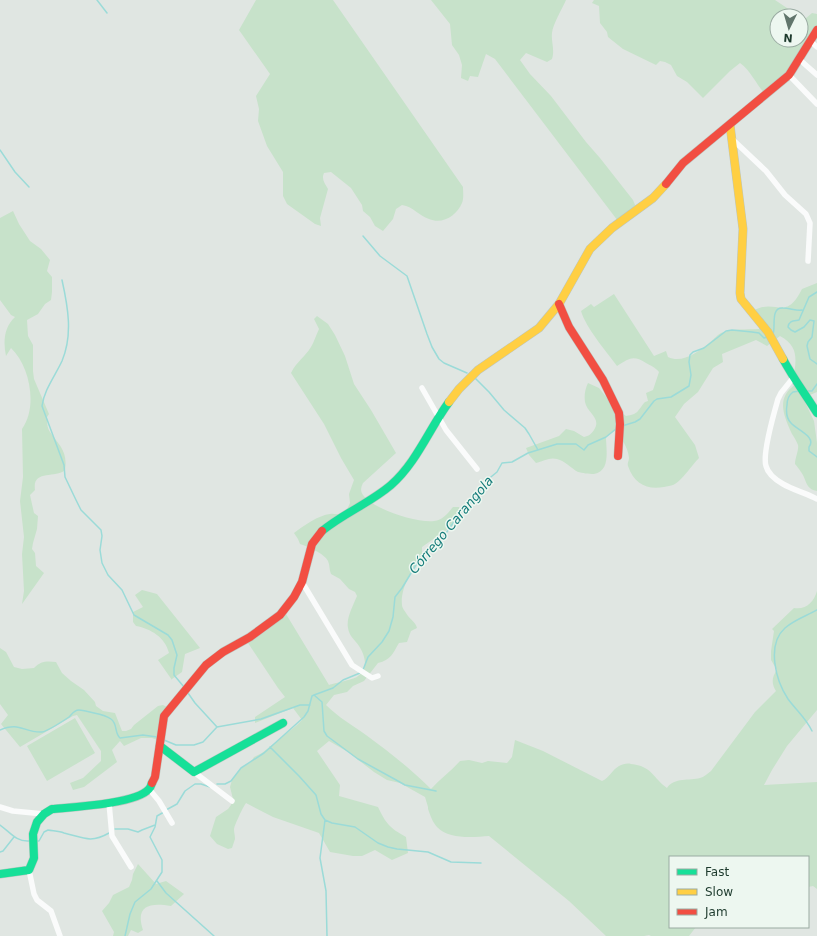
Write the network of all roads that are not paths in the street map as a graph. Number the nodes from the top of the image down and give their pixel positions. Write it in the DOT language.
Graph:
graph roads {
  1 [pos="817,31"];
  2 [pos="810,42"];
  3 [pos="817,47"];
  4 [pos="800,60"];
  5 [pos="789,75"];
  6 [pos="817,75"];
  7 [pos="817,104"];
  8 [pos="730,126"];
  9 [pos="731,138"];
  10 [pos="808,261"];
  11 [pos="559,304"];
  12 [pos="793,378"];
  13 [pos="422,388"];
  14 [pos="817,413"];
  15 [pos="438,417"];
  16 [pos="618,456"];
  17 [pos="477,469"];
  18 [pos="817,499"];
  19 [pos="302,582"];
  20 [pos="378,676"];
  21 [pos="283,723"];
  22 [pos="160,746"];
  23 [pos="194,772"];
  24 [pos="148,789"];
  25 [pos="232,800"];
  26 [pos="109,803"];
  27 [pos="0,807"];
  28 [pos="44,814"];
  29 [pos="172,823"];
  30 [pos="131,867"];
  31 [pos="29,870"];
  32 [pos="0,874"];
  33 [pos="60,936"];
  1 -- 2 [label="street"];
  2 -- 3 [label="street"];
  2 -- 4 [label="street"];
  4 -- 5 [label="street"];
  4 -- 6 [label="street"];
  5 -- 7 [label="street"];
  5 -- 8 [label="street"];
  8 -- 9 [label="street"];
  8 -- 11 [label="street"];
  9 -- 10 [label="street"];
  9 -- 12 [label="street"];
  11 -- 15 [label="street"];
  11 -- 16 [label="street"];
  12 -- 14 [label="street"];
  12 -- 18 [label="street"];
  13 -- 15 [label="street"];
  15 -- 17 [label="street"];
  15 -- 19 [label="street"];
  19 -- 20 [label="street"];
  19 -- 22 [label="street"];
  21 -- 23 [label="street"];
  22 -- 23 [label="street"];
  22 -- 24 [label="street"];
  23 -- 25 [label="street"];
  24 -- 26 [label="street"];
  24 -- 29 [label="street"];
  26 -- 28 [label="street"];
  26 -- 30 [label="street"];
  27 -- 28 [label="street"];
  28 -- 31 [label="street"];
  31 -- 32 [label="street"];
  31 -- 33 [label="street"];
}
